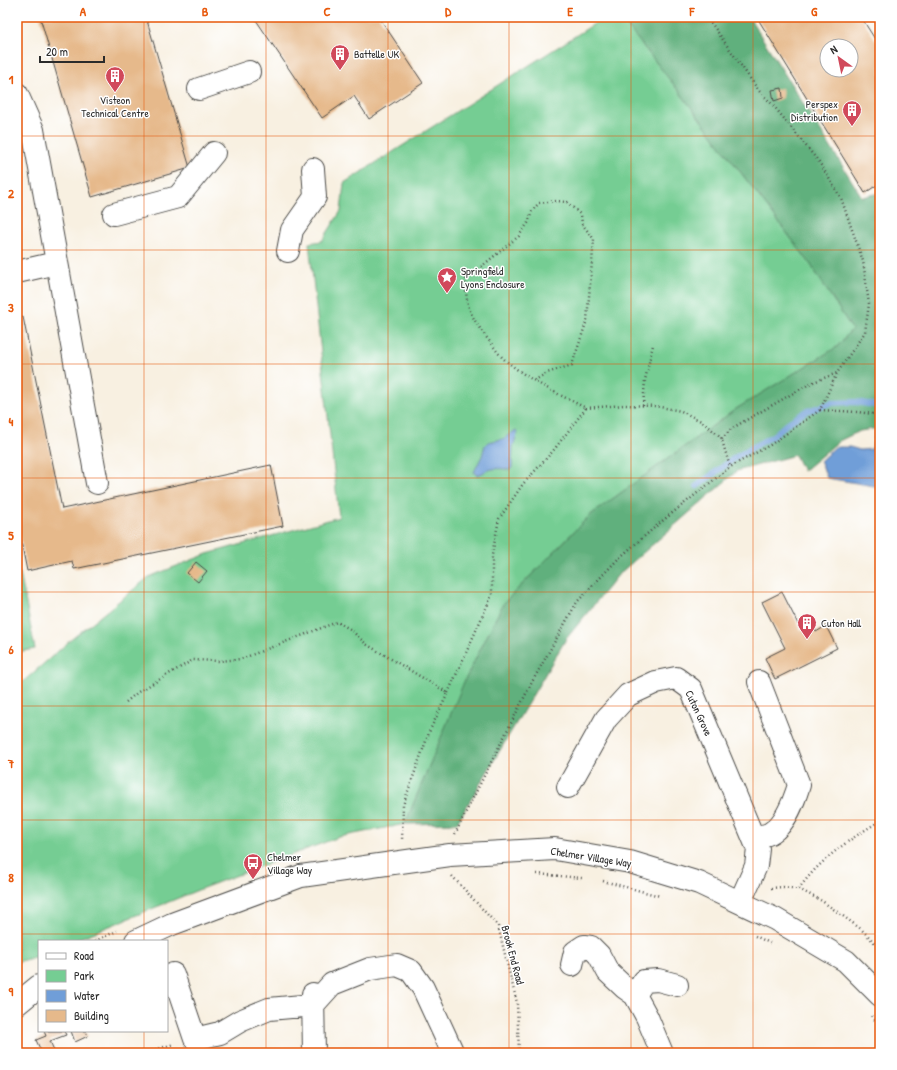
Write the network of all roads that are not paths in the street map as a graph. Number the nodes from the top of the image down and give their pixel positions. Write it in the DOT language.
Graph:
graph roads {
  1 [pos="250,72"];
  2 [pos="199,89"];
  3 [pos="17,94"];
  4 [pos="214,152"];
  5 [pos="313,169"];
  6 [pos="114,214"];
  7 [pos="288,251"];
  8 [pos="56,264"];
  9 [pos="17,272"];
  10 [pos="97,483"];
  11 [pos="759,682"];
  12 [pos="568,787"];
  13 [pos="753,837"];
  14 [pos="740,902"];
  15 [pos="138,940"];
  16 [pos="572,965"];
  17 [pos="173,974"];
  18 [pos="677,985"];
  19 [pos="17,986"];
  20 [pos="38,986"];
  21 [pos="38,987"];
  22 [pos="635,995"];
  23 [pos="880,995"];
  24 [pos="313,1000"];
  25 [pos="17,1004"];
  26 [pos="314,1053"];
  27 [pos="453,1053"];
  28 [pos="662,1053"];
  1 -- 2 [label="street"];
  3 -- 8 [label="street"];
  4 -- 6 [label="street"];
  5 -- 7 [label="street"];
  8 -- 9 [label="street"];
  8 -- 10 [label="street"];
  11 -- 13 [label="street"];
  12 -- 13 [label="street, Cuton Grove"];
  13 -- 14 [label="street, Cuton Grove"];
  14 -- 15 [label="street, Chelmer Village Way"];
  14 -- 23 [label="street, Chelmer Village Way"];
  16 -- 22 [label="street"];
  17 -- 24 [label="street"];
  18 -- 22 [label="street"];
  19 -- 20 [label="street"];
  21 -- 25 [label="street"];
  22 -- 28 [label="street"];
  24 -- 26 [label="street"];
  24 -- 27 [label="street"];
}
